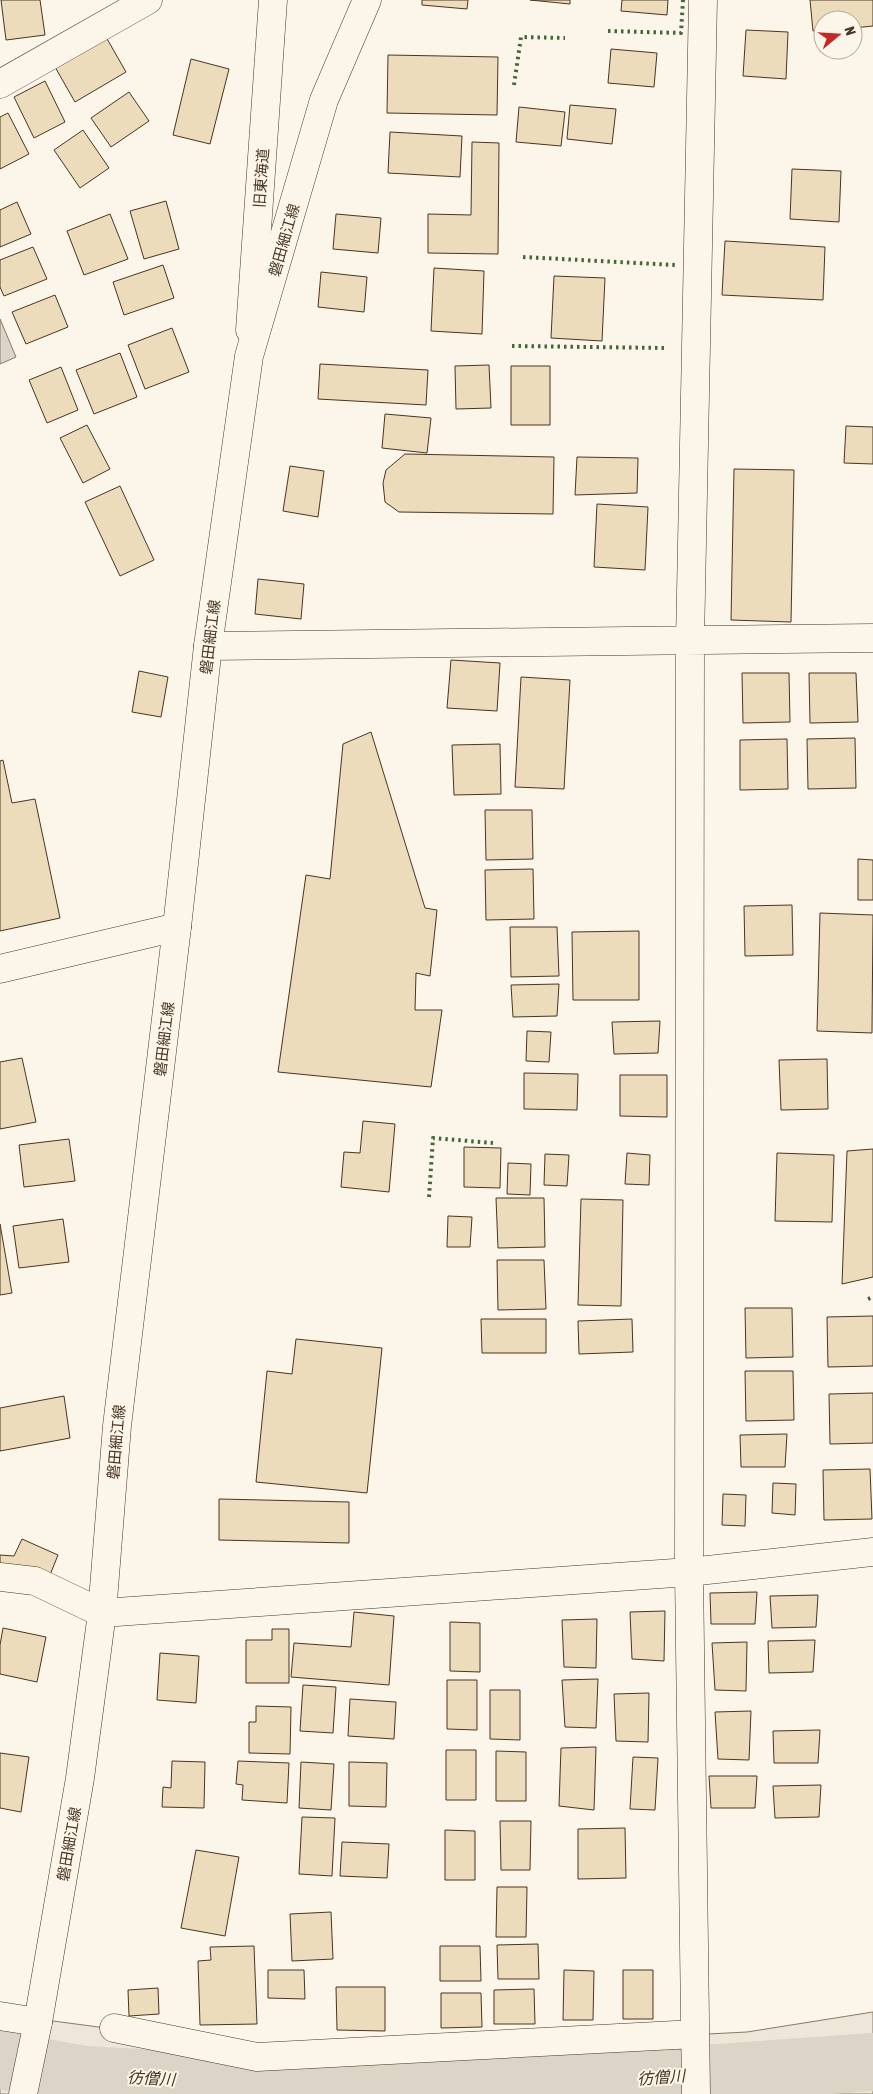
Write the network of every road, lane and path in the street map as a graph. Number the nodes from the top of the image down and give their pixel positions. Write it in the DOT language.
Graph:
graph roads {
  1 [pos="148,0"];
  2 [pos="273,0"];
  3 [pos="368,0"];
  4 [pos="703,0"];
  5 [pos="0,84"];
  6 [pos="249,356"];
  7 [pos="873,638"];
  8 [pos="690,642"];
  9 [pos="208,646"];
  10 [pos="177,927"];
  11 [pos="0,969"];
  12 [pos="873,1552"];
  13 [pos="689,1572"];
  14 [pos="0,1577"];
  15 [pos="102,1614"];
  16 [pos="0,2016"];
  17 [pos="38,2022"];
  18 [pos="114,2028"];
  19 [pos="696,2034"];
  20 [pos="23,2094"];
  21 [pos="696,2094"];
  1 -- 5 [label="street"];
  2 -- 6 [label="street, 旧東海道"];
  3 -- 6 [label="street, 磐田細江線"];
  4 -- 8 [label="street"];
  6 -- 9 [label="street, 磐田細江線"];
  7 -- 8 [label="street"];
  8 -- 9 [label="street"];
  8 -- 13 [label="street"];
  9 -- 10 [label="street, 磐田細江線"];
  10 -- 11 [label="street"];
  10 -- 15 [label="street, 磐田細江線"];
  12 -- 13 [label="street"];
  13 -- 15 [label="street"];
  13 -- 19 [label="street"];
  14 -- 15 [label="street"];
  15 -- 17 [label="street, 磐田細江線"];
  16 -- 17 [label="street"];
  17 -- 20 [label="street, 磐田細江線"];
  18 -- 19 [label="street"];
  19 -- 21 [label="street"];
}
